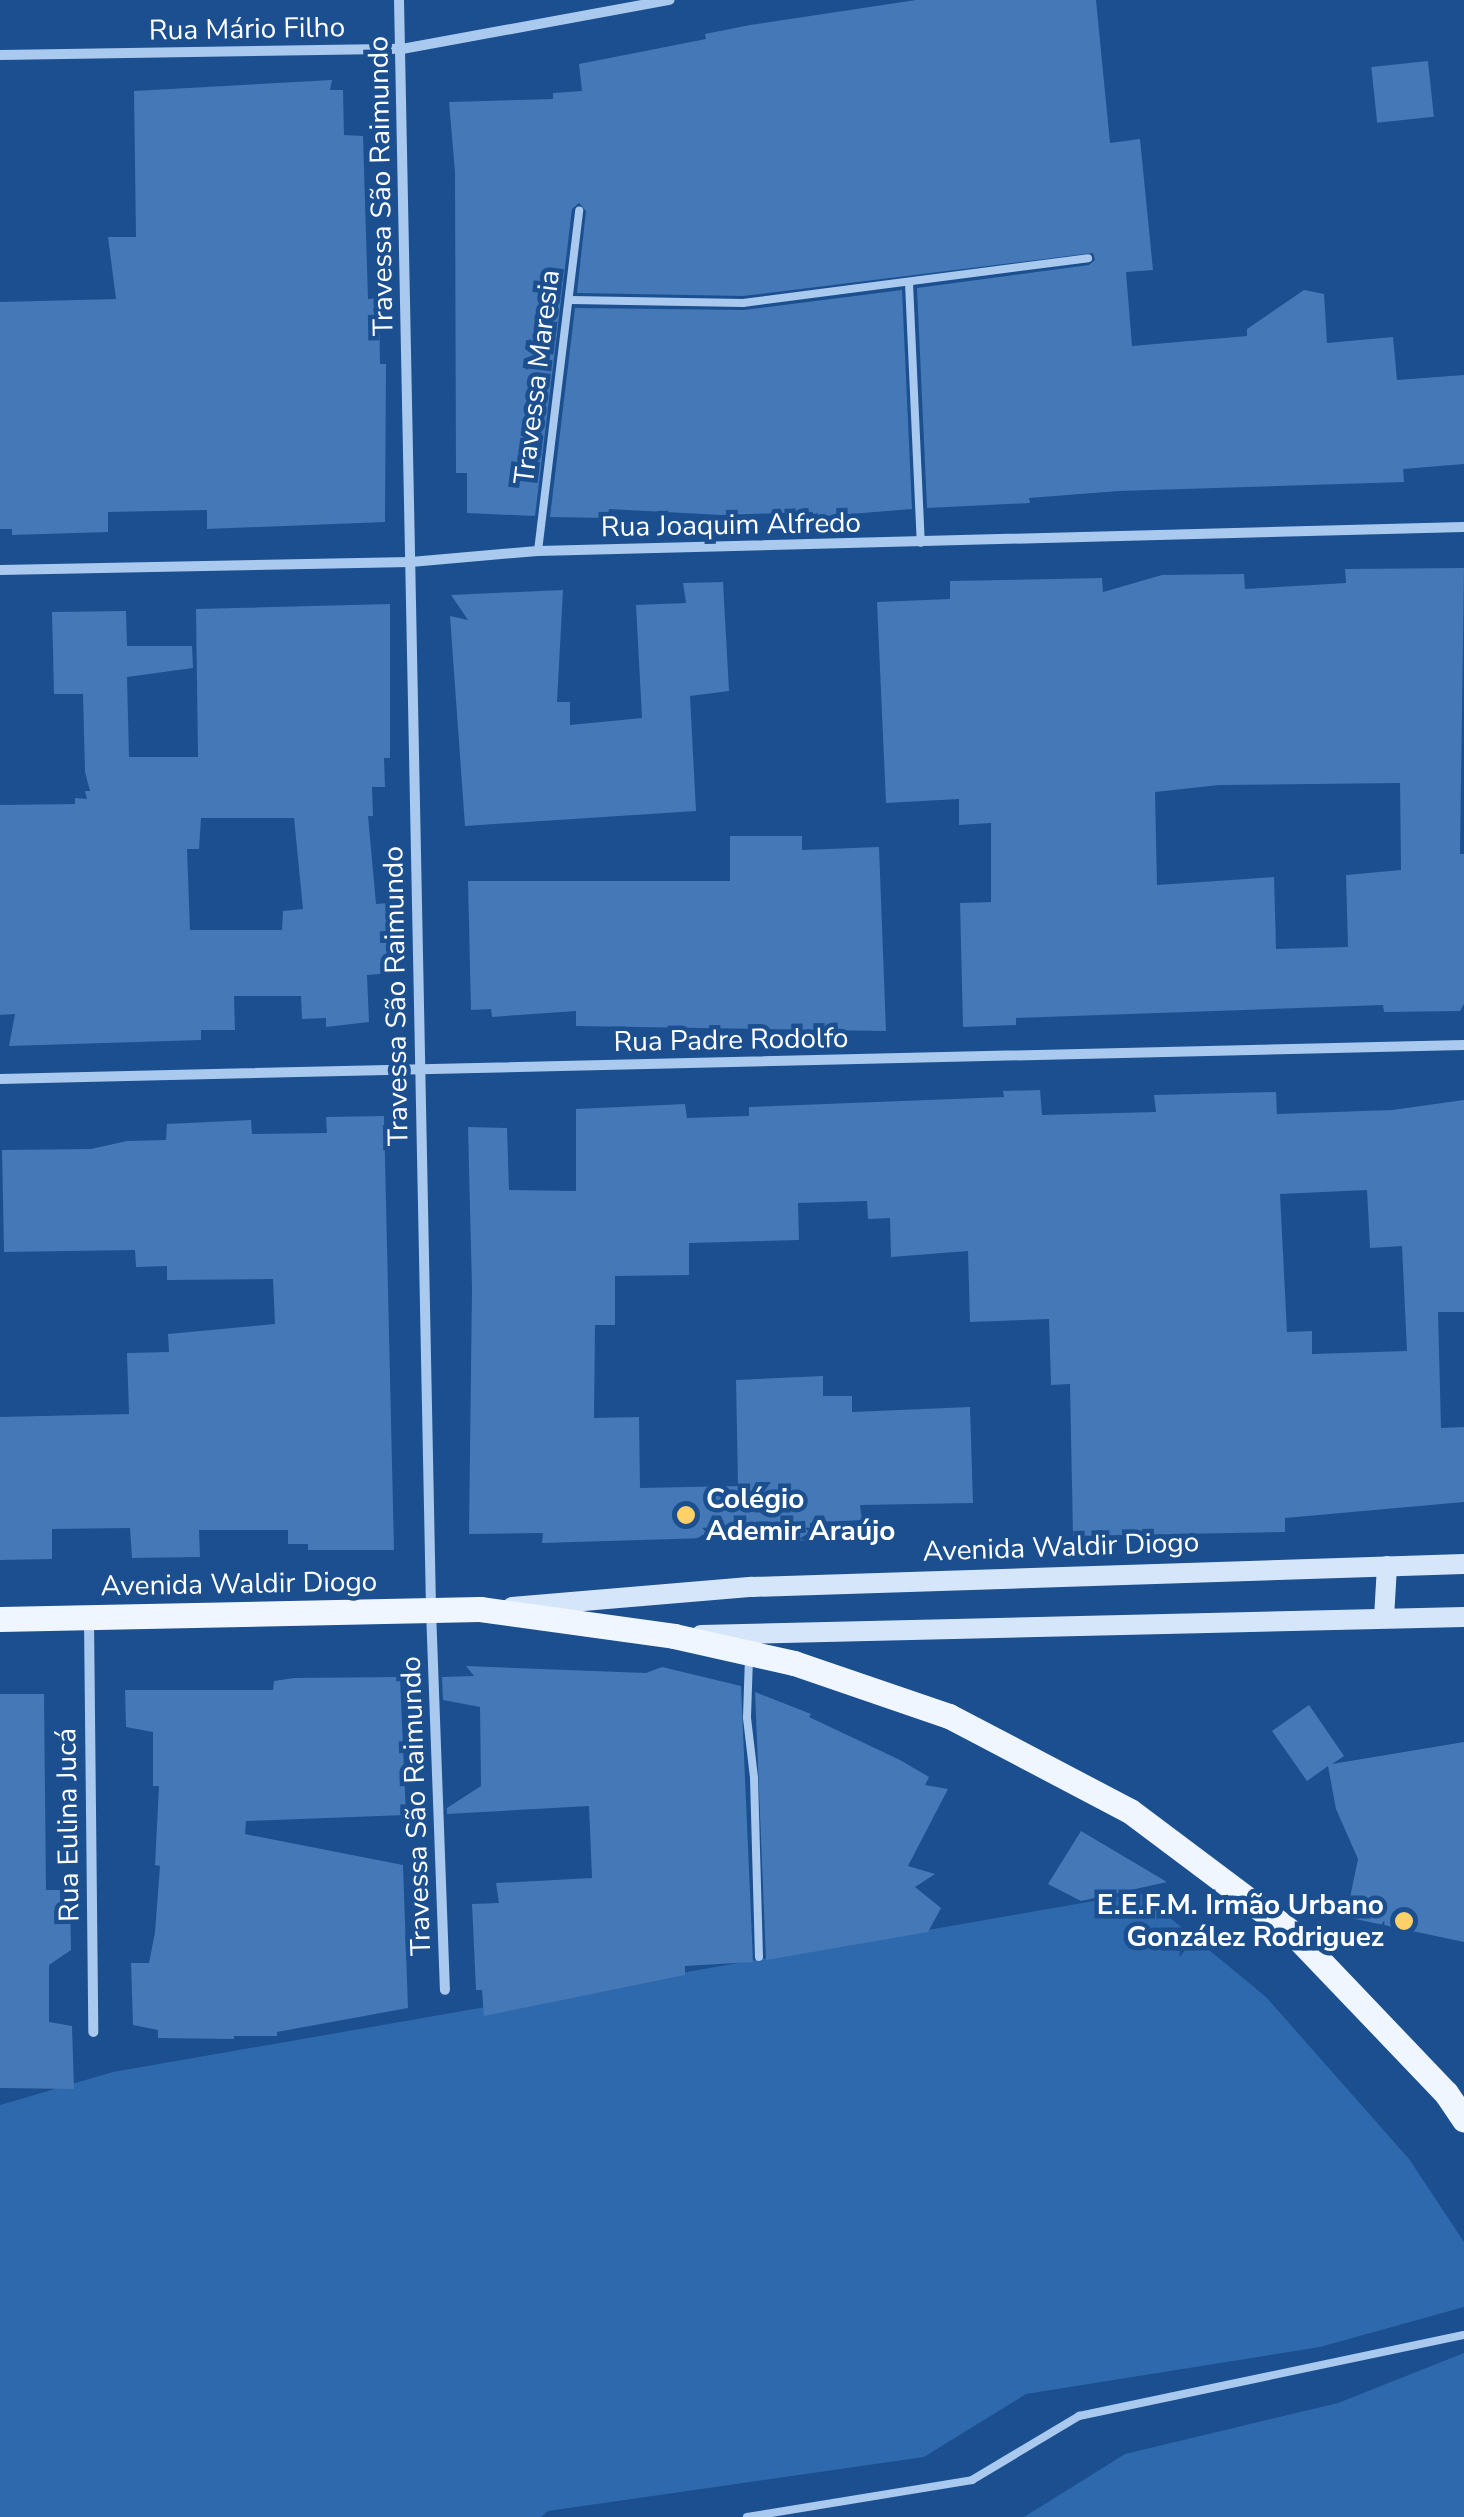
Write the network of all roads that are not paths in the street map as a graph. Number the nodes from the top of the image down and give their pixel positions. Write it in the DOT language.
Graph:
graph roads {
  1 [pos="399,0"];
  2 [pos="670,0"];
  3 [pos="402,49"];
  4 [pos="0,55"];
  5 [pos="579,210"];
  6 [pos="1088,258"];
  7 [pos="910,284"];
  8 [pos="571,300"];
  9 [pos="1464,527"];
  10 [pos="921,544"];
  11 [pos="538,551"];
  12 [pos="411,562"];
  13 [pos="0,570"];
  14 [pos="1464,1045"];
  15 [pos="420,1071"];
  16 [pos="0,1079"];
  17 [pos="1464,1564"];
  18 [pos="1387,1566"];
  19 [pos="480,1609"];
  20 [pos="431,1610"];
  21 [pos="1464,1616"];
  22 [pos="89,1618"];
  23 [pos="1384,1618"];
  24 [pos="0,1619"];
  25 [pos="674,1636"];
  26 [pos="748,1653"];
  27 [pos="759,1957"];
  28 [pos="445,1990"];
  29 [pos="93,2032"];
  30 [pos="1464,2120"];
  31 [pos="1464,2335"];
  32 [pos="747,2517"];
  1 -- 3 [label="street, Travessa São Raimundo"];
  2 -- 3 [label="street, Rua Mário Filho"];
  3 -- 4 [label="street, Rua Mário Filho"];
  3 -- 12 [label="street, Travessa São Raimundo"];
  5 -- 8 [label="lane, Travessa Maresia"];
  6 -- 7 [label="lane"];
  7 -- 8 [label="lane"];
  7 -- 10 [label="lane"];
  8 -- 11 [label="lane, Travessa Maresia"];
  9 -- 10 [label="street, Rua Joaquim Alfredo"];
  10 -- 11 [label="street, Rua Joaquim Alfredo"];
  11 -- 12 [label="street, Rua Joaquim Alfredo"];
  12 -- 13 [label="street, Rua Joaquim Alfredo"];
  12 -- 15 [label="street, Travessa São Raimundo"];
  14 -- 15 [label="street, Rua Padre Rodolfo"];
  15 -- 16 [label="street, Rua Padre Rodolfo"];
  15 -- 20 [label="street, Travessa São Raimundo"];
  17 -- 18 [label="street, Avenida Waldir Diogo"];
  18 -- 19 [label="street, Avenida Waldir Diogo"];
  18 -- 23 [label="street"];
  19 -- 20 [label="main road, Avenida Waldir Diogo"];
  19 -- 25 [label="main road, Avenida Waldir Diogo"];
  20 -- 22 [label="main road, Avenida Waldir Diogo"];
  20 -- 28 [label="street, Travessa São Raimundo"];
  21 -- 23 [label="street, Avenida Waldir Diogo"];
  22 -- 24 [label="main road, Avenida Waldir Diogo"];
  22 -- 29 [label="street, Rua Eulina Jucá"];
  23 -- 25 [label="street, Avenida Waldir Diogo"];
  25 -- 26 [label="main road, Avenida Waldir Diogo"];
  26 -- 27 [label="lane"];
  26 -- 30 [label="main road, Avenida Waldir Diogo"];
  31 -- 32 [label="lane"];
}
